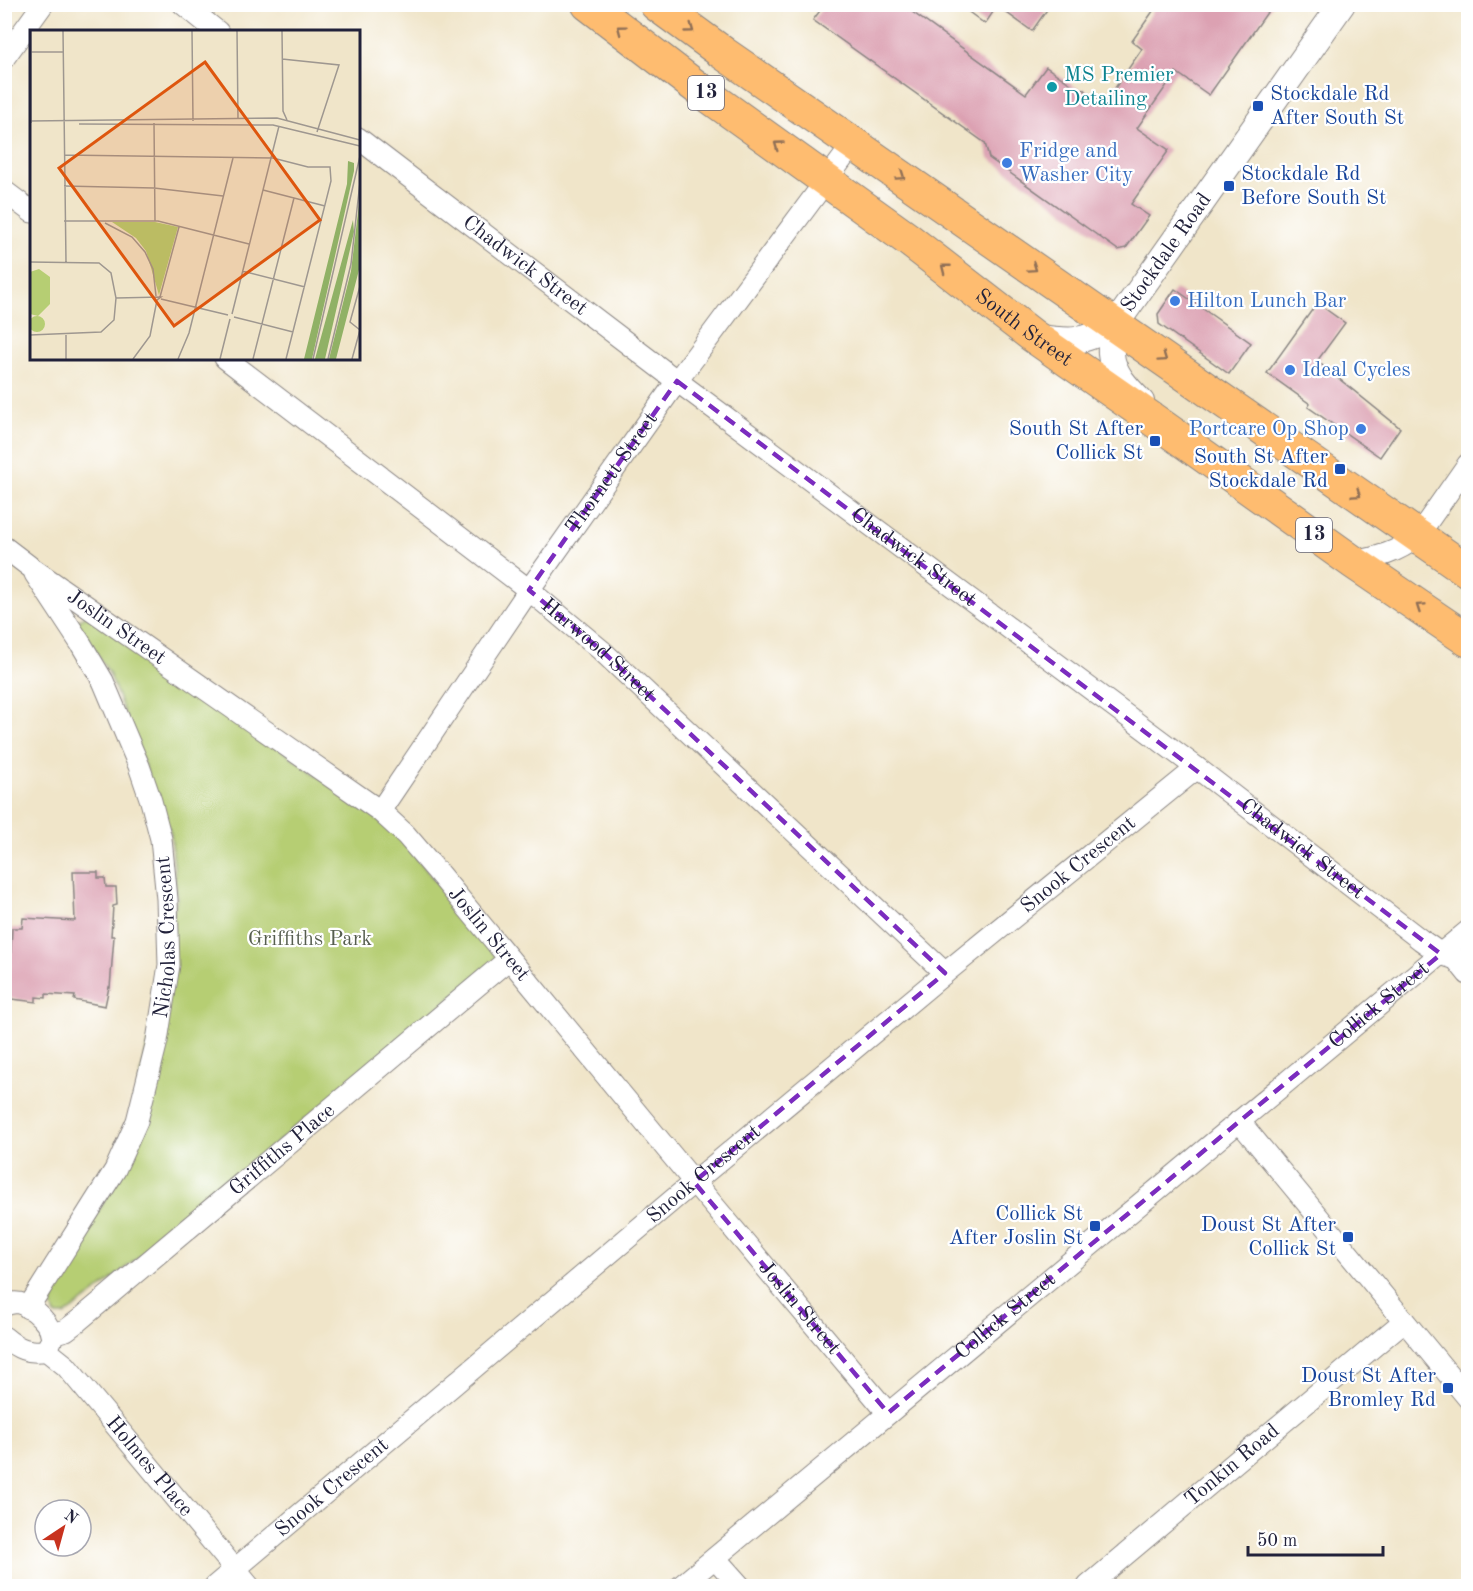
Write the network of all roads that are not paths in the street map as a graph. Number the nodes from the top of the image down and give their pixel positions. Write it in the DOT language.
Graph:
graph roads {
  1 [pos="44,4"];
  2 [pos="183,4"];
  3 [pos="656,4"];
  4 [pos="1342,4"];
  5 [pos="591,6"];
  6 [pos="216,30"];
  7 [pos="723,53"];
  8 [pos="4,58"];
  9 [pos="699,88"];
  10 [pos="360,140"];
  11 [pos="854,143"];
  12 [pos="825,180"];
  13 [pos="4,191"];
  14 [pos="30,210"];
  15 [pos="1115,325"];
  16 [pos="1033,336"];
  17 [pos="228,360"];
  18 [pos="677,381"];
  19 [pos="1162,426"];
  20 [pos="1468,464"];
  21 [pos="1417,537"];
  22 [pos="4,547"];
  23 [pos="1353,562"];
  24 [pos="29,566"];
  25 [pos="1468,571"];
  26 [pos="529,590"];
  27 [pos="1468,640"];
  28 [pos="1197,768"];
  29 [pos="380,810"];
  30 [pos="1468,931"];
  31 [pos="1441,954"];
  32 [pos="508,960"];
  33 [pos="945,974"];
  34 [pos="1468,974"];
  35 [pos="1239,1121"];
  36 [pos="694,1182"];
  37 [pos="4,1306"];
  38 [pos="28,1308"];
  39 [pos="1404,1322"];
  40 [pos="6,1341"];
  41 [pos="48,1342"];
  42 [pos="1468,1398"];
  43 [pos="888,1413"];
  44 [pos="715,1558"];
  45 [pos="235,1570"];
  46 [pos="215,1587"];
  47 [pos="249,1587"];
  48 [pos="681,1587"];
  49 [pos="740,1587"];
  50 [pos="1088,1587"];
  1 -- 8 [label="street"];
  2 -- 6 [label="street"];
  3 -- 7 [label="main road, 13, one-way"];
  4 -- 15 [label="street, Stockdale Road"];
  9 -- 5 [label="main road, South Street / 13, one-way"];
  7 -- 9 [label="main road"];
  7 -- 11 [label="main road, 13"];
  12 -- 9 [label="main road, South Street / 13, one-way"];
  10 -- 18 [label="street, Chadwick Street"];
  11 -- 12 [label="street, Thornett Street"];
  11 -- 15 [label="main road, 13, one-way"];
  16 -- 12 [label="main road, South Street / 13, one-way"];
  12 -- 18 [label="street, Thornett Street"];
  13 -- 14 [label="street"];
  15 -- 16 [label="street, Stockdale Road"];
  15 -- 19 [label="street, Stockdale Road"];
  15 -- 21 [label="main road, 13, one-way"];
  16 -- 19 [label="main road, South Street / 13"];
  17 -- 26 [label="street, Harwood Street"];
  18 -- 26 [label="street, Thornett Street"];
  18 -- 28 [label="street, Chadwick Street"];
  19 -- 23 [label="main road, South Street / 13"];
  20 -- 21 [label="street"];
  21 -- 23 [label="street"];
  21 -- 25 [label="main road, 13"];
  22 -- 24 [label="street, Joslin Street"];
  27 -- 23 [label="main road, South Street / 13, one-way"];
  24 -- 29 [label="street, Joslin Street"];
  24 -- 38 [label="street, Nicholas Crescent"];
  26 -- 29 [label="street, Thornett Street"];
  26 -- 33 [label="street, Harwood Street"];
  28 -- 31 [label="street, Chadwick Street"];
  28 -- 33 [label="street, Snook Crescent"];
  29 -- 32 [label="street, Joslin Street"];
  30 -- 31 [label="street, Collick Street"];
  31 -- 34 [label="street, Chadwick Street"];
  31 -- 35 [label="street, Collick Street"];
  32 -- 36 [label="street, Joslin Street"];
  32 -- 41 [label="street, Griffiths Place"];
  33 -- 36 [label="street, Snook Crescent"];
  35 -- 39 [label="street"];
  35 -- 43 [label="street, Collick Street"];
  36 -- 43 [label="street, Joslin Street"];
  36 -- 45 [label="street, Snook Crescent"];
  37 -- 38 [label="street"];
  38 -- 41 [label="street, Holmes Place"];
  39 -- 42 [label="street"];
  39 -- 50 [label="street, Tonkin Road"];
  40 -- 41 [label="street"];
  41 -- 45 [label="street, Holmes Place"];
  43 -- 44 [label="street, Collick Street"];
  44 -- 48 [label="street, Collick Street"];
  44 -- 49 [label="street"];
  45 -- 46 [label="street, Snook Crescent"];
  45 -- 47 [label="street, Holmes Place"];
}
